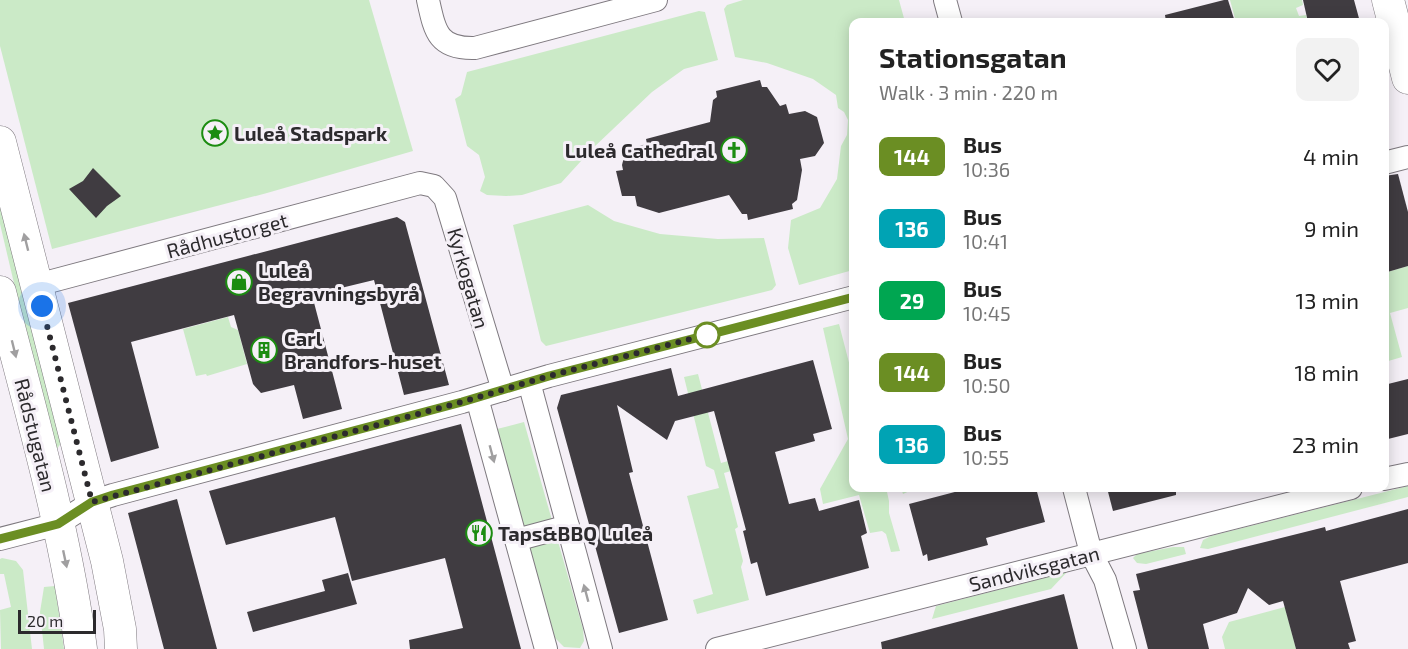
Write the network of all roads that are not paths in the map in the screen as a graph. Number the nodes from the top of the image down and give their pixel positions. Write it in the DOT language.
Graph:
graph roads {
  1 [pos="428,0"];
  2 [pos="656,0"];
  3 [pos="945,0"];
  4 [pos="1388,0"];
  5 [pos="950,18"];
  6 [pos="1408,78"];
  7 [pos="0,142"];
  8 [pos="1408,157"];
  9 [pos="1389,162"];
  10 [pos="417,184"];
  11 [pos="37,285"];
  12 [pos="0,292"];
  13 [pos="849,298"];
  14 [pos="529,382"];
  15 [pos="503,390"];
  16 [pos="477,398"];
  17 [pos="1408,474"];
  18 [pos="1389,478"];
  19 [pos="1075,492"];
  20 [pos="1335,492"];
  21 [pos="92,502"];
  22 [pos="58,524"];
  23 [pos="568,526"];
  24 [pos="0,539"];
  25 [pos="516,540"];
  26 [pos="1091,553"];
  27 [pos="81,649"];
  28 [pos="121,649"];
  29 [pos="546,649"];
  30 [pos="601,649"];
  31 [pos="717,649"];
  32 [pos="1125,649"];
  1 -- 2 [label="street"];
  3 -- 5 [label="street"];
  4 -- 6 [label="main road"];
  11 -- 7 [label="main road, Rådstugatan, one-way"];
  8 -- 9 [label="street"];
  10 -- 11 [label="street, Rådhustorget"];
  10 -- 15 [label="street, Kyrkogatan"];
  11 -- 21 [label="main road, Rådstugatan"];
  12 -- 22 [label="main road, Rådstugatan, one-way"];
  13 -- 14 [label="street"];
  14 -- 15 [label="street"];
  14 -- 23 [label="street"];
  15 -- 16 [label="street"];
  16 -- 21 [label="street"];
  16 -- 25 [label="street, one-way"];
  17 -- 18 [label="street"];
  19 -- 26 [label="street"];
  20 -- 26 [label="street, Sandviksgatan"];
  21 -- 22 [label="street"];
  21 -- 28 [label="main road, Rådstugatan"];
  22 -- 24 [label="street"];
  22 -- 27 [label="main road, Rådstugatan, one-way"];
  23 -- 25 [label="street"];
  30 -- 23 [label="street, one-way"];
  25 -- 29 [label="street"];
  26 -- 31 [label="street, Sandviksgatan"];
  26 -- 32 [label="street"];
}
